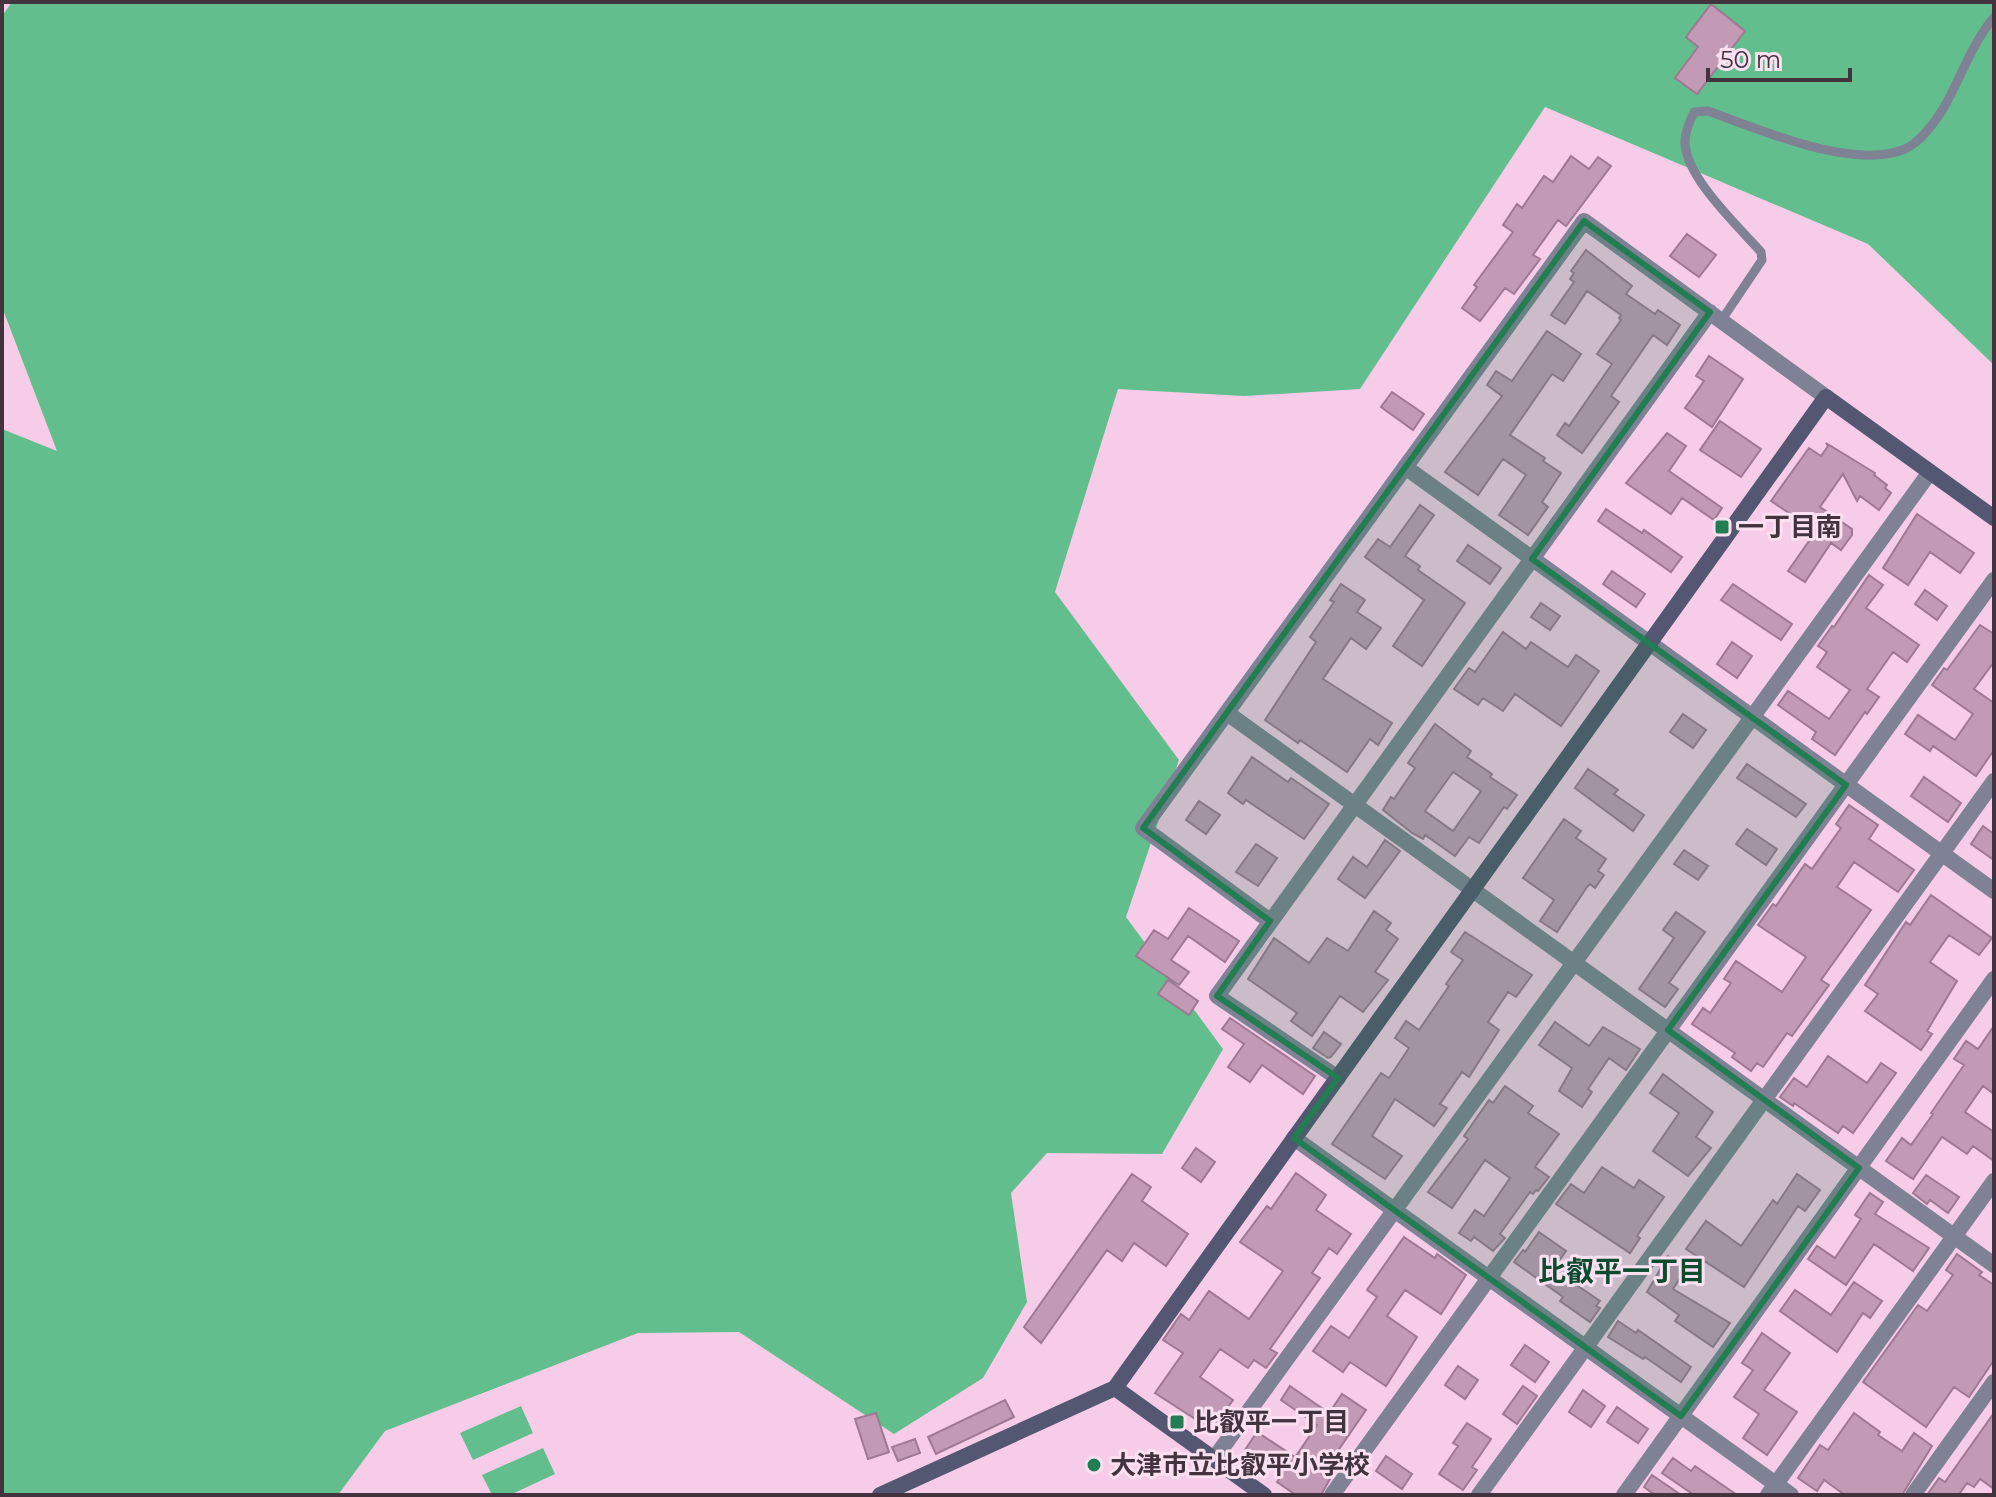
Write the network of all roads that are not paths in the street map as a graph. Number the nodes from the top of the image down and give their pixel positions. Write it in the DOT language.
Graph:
graph roads {
  1 [pos="1994,17"];
  2 [pos="1716,317"];
  3 [pos="1826,397"];
  4 [pos="1405,467"];
  5 [pos="1930,472"];
  6 [pos="1994,518"];
  7 [pos="1532,559"];
  8 [pos="1994,580"];
  9 [pos="1649,643"];
  10 [pos="1227,713"];
  11 [pos="1752,717"];
  12 [pos="1994,781"];
  13 [pos="1846,785"];
  14 [pos="1355,804"];
  15 [pos="1942,853"];
  16 [pos="1473,889"];
  17 [pos="1994,891"];
  18 [pos="1270,921"];
  19 [pos="1574,963"];
  20 [pos="1994,979"];
  21 [pos="1668,1030"];
  22 [pos="1338,1078"];
  23 [pos="1764,1100"];
  24 [pos="1294,1138"];
  25 [pos="1859,1168"];
  26 [pos="1994,1181"];
  27 [pos="1395,1210"];
  28 [pos="1954,1236"];
  29 [pos="1994,1265"];
  30 [pos="1489,1278"];
  31 [pos="1586,1347"];
  32 [pos="1994,1382"];
  33 [pos="1115,1388"];
  34 [pos="1681,1416"];
  35 [pos="1214,1459"];
  36 [pos="1772,1490"];
  37 [pos="880,1495"];
  38 [pos="1264,1495"];
  39 [pos="1332,1495"];
  40 [pos="1479,1495"];
  41 [pos="1624,1495"];
  42 [pos="1791,1495"];
  43 [pos="1913,1495"];
  1 -- 2 [label="lane"];
  2 -- 3 [label="street"];
  2 -- 4 [label="street"];
  2 -- 7 [label="street"];
  3 -- 5 [label="street"];
  3 -- 9 [label="street"];
  4 -- 7 [label="street"];
  4 -- 10 [label="street"];
  5 -- 6 [label="street"];
  5 -- 11 [label="street"];
  7 -- 9 [label="street"];
  7 -- 14 [label="street"];
  8 -- 13 [label="street"];
  9 -- 11 [label="street"];
  9 -- 16 [label="street"];
  10 -- 14 [label="street"];
  10 -- 18 [label="street"];
  11 -- 13 [label="street"];
  11 -- 19 [label="street"];
  12 -- 15 [label="street"];
  13 -- 15 [label="street"];
  13 -- 21 [label="street"];
  14 -- 16 [label="street"];
  14 -- 18 [label="street"];
  15 -- 17 [label="street"];
  15 -- 23 [label="street"];
  16 -- 19 [label="street"];
  16 -- 22 [label="street"];
  18 -- 22 [label="street"];
  19 -- 21 [label="street"];
  19 -- 27 [label="street"];
  20 -- 25 [label="street"];
  21 -- 23 [label="street"];
  21 -- 30 [label="street"];
  22 -- 24 [label="street"];
  23 -- 25 [label="street"];
  23 -- 31 [label="street"];
  24 -- 27 [label="street"];
  24 -- 33 [label="street"];
  25 -- 28 [label="street"];
  25 -- 34 [label="street"];
  26 -- 28 [label="street"];
  27 -- 30 [label="street"];
  27 -- 35 [label="street"];
  28 -- 29 [label="street"];
  28 -- 36 [label="street"];
  30 -- 31 [label="street"];
  30 -- 39 [label="street"];
  31 -- 34 [label="street"];
  31 -- 40 [label="street"];
  32 -- 43 [label="street"];
  33 -- 35 [label="street"];
  33 -- 37 [label="street"];
  34 -- 36 [label="street"];
  34 -- 41 [label="street"];
  35 -- 38 [label="street"];
  36 -- 42 [label="street"];
}
